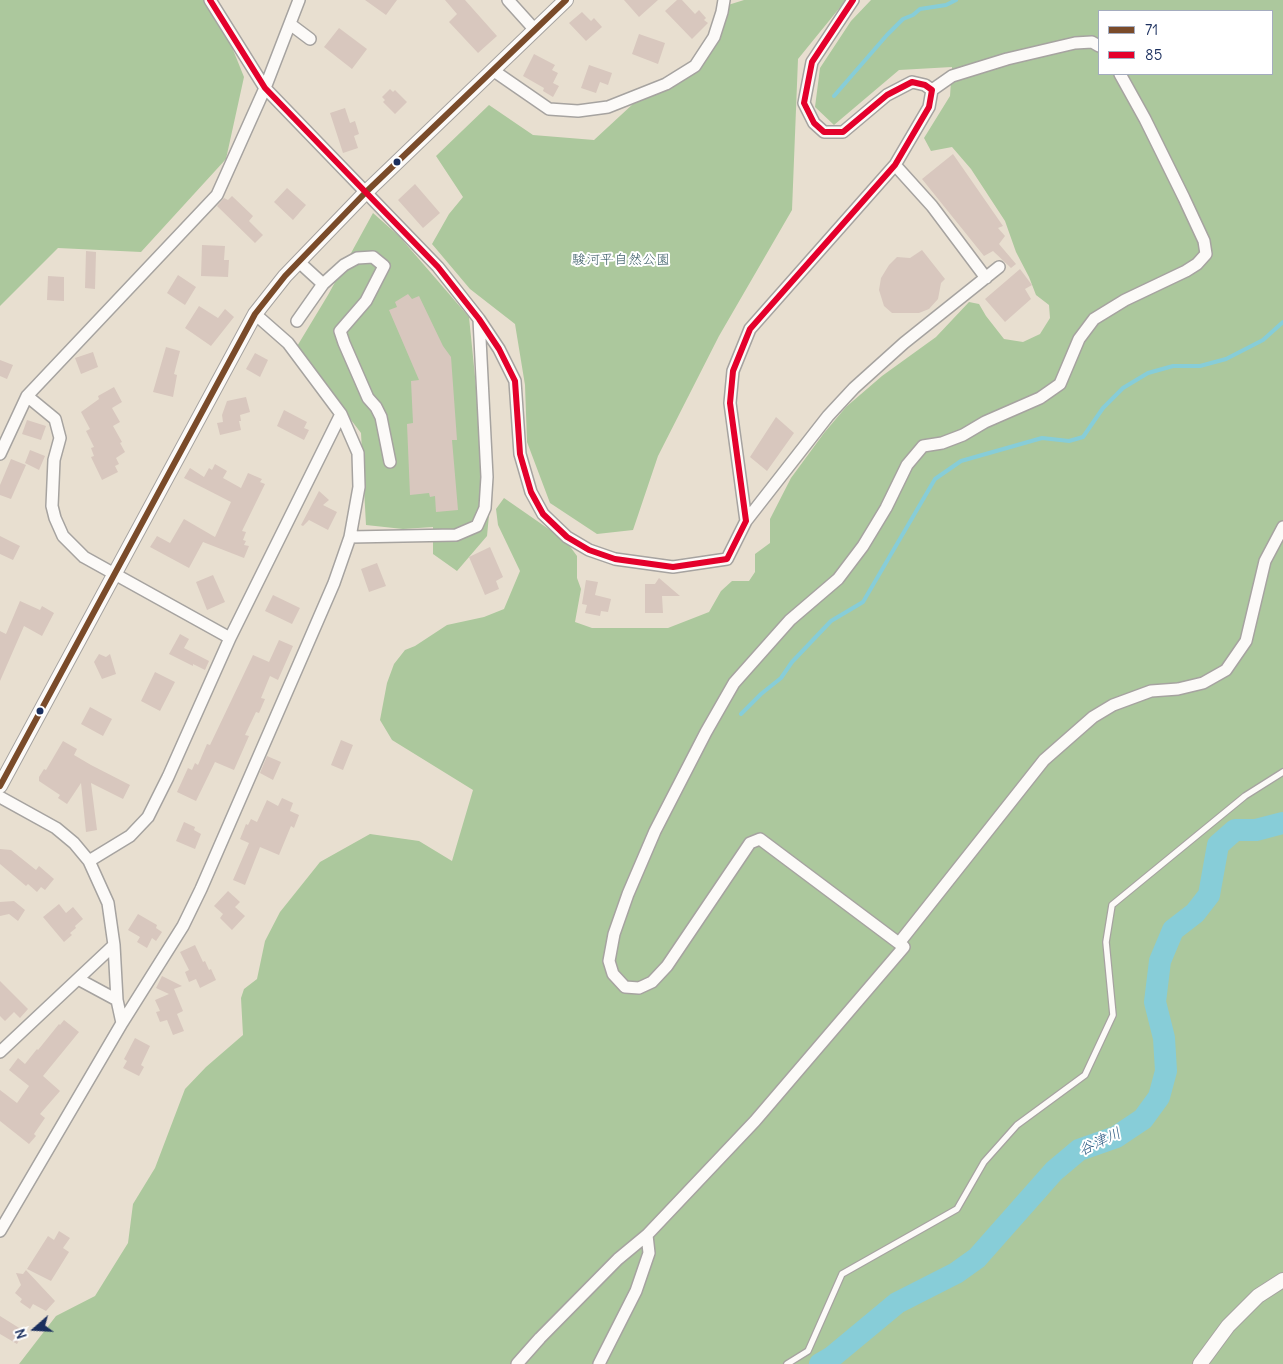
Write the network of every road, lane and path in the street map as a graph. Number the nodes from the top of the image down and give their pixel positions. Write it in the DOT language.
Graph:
graph roads {
  1 [pos="210,0"];
  2 [pos="299,0"];
  3 [pos="508,0"];
  4 [pos="566,0"];
  5 [pos="724,0"];
  6 [pos="853,0"];
  7 [pos="290,24"];
  8 [pos="536,30"];
  9 [pos="310,39"];
  10 [pos="1098,45"];
  11 [pos="494,71"];
  12 [pos="1121,75"];
  13 [pos="265,88"];
  14 [pos="932,90"];
  15 [pos="895,164"];
  16 [pos="366,194"];
  17 [pos="299,262"];
  18 [pos="999,267"];
  19 [pos="986,278"];
  20 [pos="323,284"];
  21 [pos="255,314"];
  22 [pos="478,319"];
  23 [pos="297,321"];
  24 [pos="27,396"];
  25 [pos="340,414"];
  26 [pos="0,454"];
  27 [pos="390,462"];
  28 [pos="746,521"];
  29 [pos="1283,528"];
  30 [pos="350,537"];
  31 [pos="115,573"];
  32 [pos="230,638"];
  33 [pos="1283,772"];
  34 [pos="0,786"];
  35 [pos="0,797"];
  36 [pos="89,861"];
  37 [pos="899,943"];
  38 [pos="114,945"];
  39 [pos="78,979"];
  40 [pos="117,1000"];
  41 [pos="122,1023"];
  42 [pos="0,1052"];
  43 [pos="0,1231"];
  44 [pos="647,1235"];
  45 [pos="1283,1280"];
  46 [pos="517,1364"];
  47 [pos="599,1364"];
  48 [pos="787,1364"];
  49 [pos="1200,1364"];
  1 -- 13 [label="street"];
  2 -- 7 [label="street"];
  3 -- 8 [label="street"];
  4 -- 8 [label="street"];
  5 -- 11 [label="street"];
  6 -- 14 [label="street"];
  7 -- 9 [label="street"];
  7 -- 13 [label="street"];
  8 -- 11 [label="street"];
  10 -- 14 [label="street"];
  11 -- 16 [label="street"];
  12 -- 37 [label="street"];
  13 -- 16 [label="street"];
  13 -- 24 [label="street"];
  14 -- 15 [label="street"];
  15 -- 19 [label="street"];
  15 -- 28 [label="street"];
  16 -- 17 [label="street"];
  16 -- 22 [label="street"];
  17 -- 20 [label="street"];
  17 -- 21 [label="street"];
  18 -- 19 [label="street"];
  19 -- 28 [label="street"];
  20 -- 23 [label="street"];
  20 -- 27 [label="street"];
  21 -- 25 [label="street"];
  21 -- 31 [label="street"];
  22 -- 28 [label="street"];
  22 -- 30 [label="street"];
  24 -- 26 [label="street"];
  24 -- 31 [label="street"];
  25 -- 30 [label="street"];
  25 -- 32 [label="street"];
  29 -- 37 [label="street"];
  30 -- 41 [label="street"];
  31 -- 32 [label="street"];
  31 -- 34 [label="street"];
  32 -- 36 [label="street"];
  33 -- 48 [label="lane"];
  35 -- 36 [label="street"];
  36 -- 38 [label="street"];
  37 -- 44 [label="street"];
  38 -- 39 [label="street"];
  38 -- 40 [label="street"];
  39 -- 40 [label="street"];
  39 -- 42 [label="street"];
  40 -- 41 [label="street"];
  41 -- 43 [label="street"];
  44 -- 46 [label="street"];
  44 -- 47 [label="street"];
  45 -- 49 [label="street"];
}
